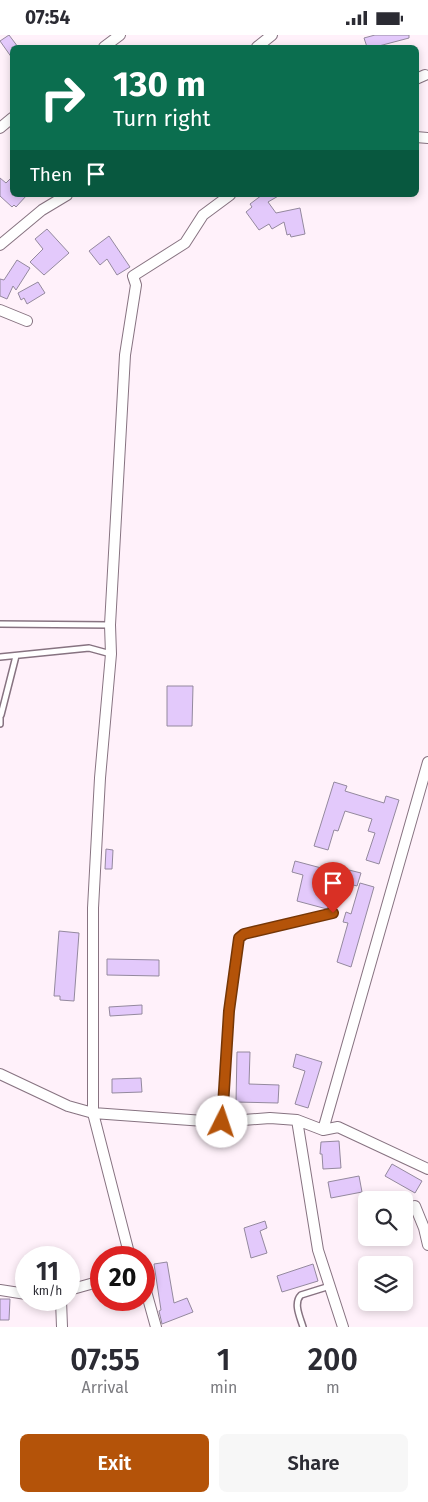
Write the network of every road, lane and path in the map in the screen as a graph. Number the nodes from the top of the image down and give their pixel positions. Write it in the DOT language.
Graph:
graph roads {
  1 [pos="120,35"];
  2 [pos="272,35"];
  3 [pos="107,45"];
  4 [pos="260,45"];
  5 [pos="10,120"];
  6 [pos="0,128"];
  7 [pos="64,197"];
  8 [pos="227,197"];
  9 [pos="0,245"];
  10 [pos="0,310"];
  11 [pos="27,321"];
  12 [pos="0,624"];
  13 [pos="110,625"];
  14 [pos="112,655"];
  15 [pos="16,656"];
  16 [pos="0,657"];
  17 [pos="0,714"];
  18 [pos="0,724"];
  19 [pos="428,762"];
  20 [pos="333,913"];
  21 [pos="0,1075"];
  22 [pos="93,1113"];
  23 [pos="297,1121"];
  24 [pos="222,1122"];
  25 [pos="323,1130"];
  26 [pos="428,1169"];
  27 [pos="415,1205"];
  28 [pos="428,1245"];
  29 [pos="127,1246"];
  30 [pos="330,1286"];
  31 [pos="0,1290"];
  32 [pos="15,1292"];
  33 [pos="61,1311"];
  34 [pos="152,1311"];
  35 [pos="62,1327"];
  36 [pos="156,1327"];
  37 [pos="303,1327"];
  38 [pos="343,1327"];
  1 -- 3 [label="street"];
  2 -- 4 [label="street"];
  5 -- 6 [label="street"];
  7 -- 9 [label="street"];
  8 -- 13 [label="street"];
  10 -- 11 [label="street"];
  12 -- 13 [label="lane"];
  13 -- 14 [label="street"];
  14 -- 15 [label="lane"];
  14 -- 22 [label="street"];
  15 -- 16 [label="lane"];
  15 -- 17 [label="lane"];
  17 -- 18 [label="lane"];
  19 -- 25 [label="street"];
  20 -- 24 [label="lane"];
  21 -- 22 [label="street"];
  22 -- 24 [label="street"];
  22 -- 29 [label="street"];
  23 -- 24 [label="street"];
  23 -- 25 [label="street"];
  23 -- 30 [label="street"];
  25 -- 26 [label="street"];
  27 -- 28 [label="street"];
  30 -- 37 [label="lane"];
  30 -- 38 [label="street"];
  31 -- 32 [label="street"];
  33 -- 35 [label="street"];
  34 -- 36 [label="street"];
}
